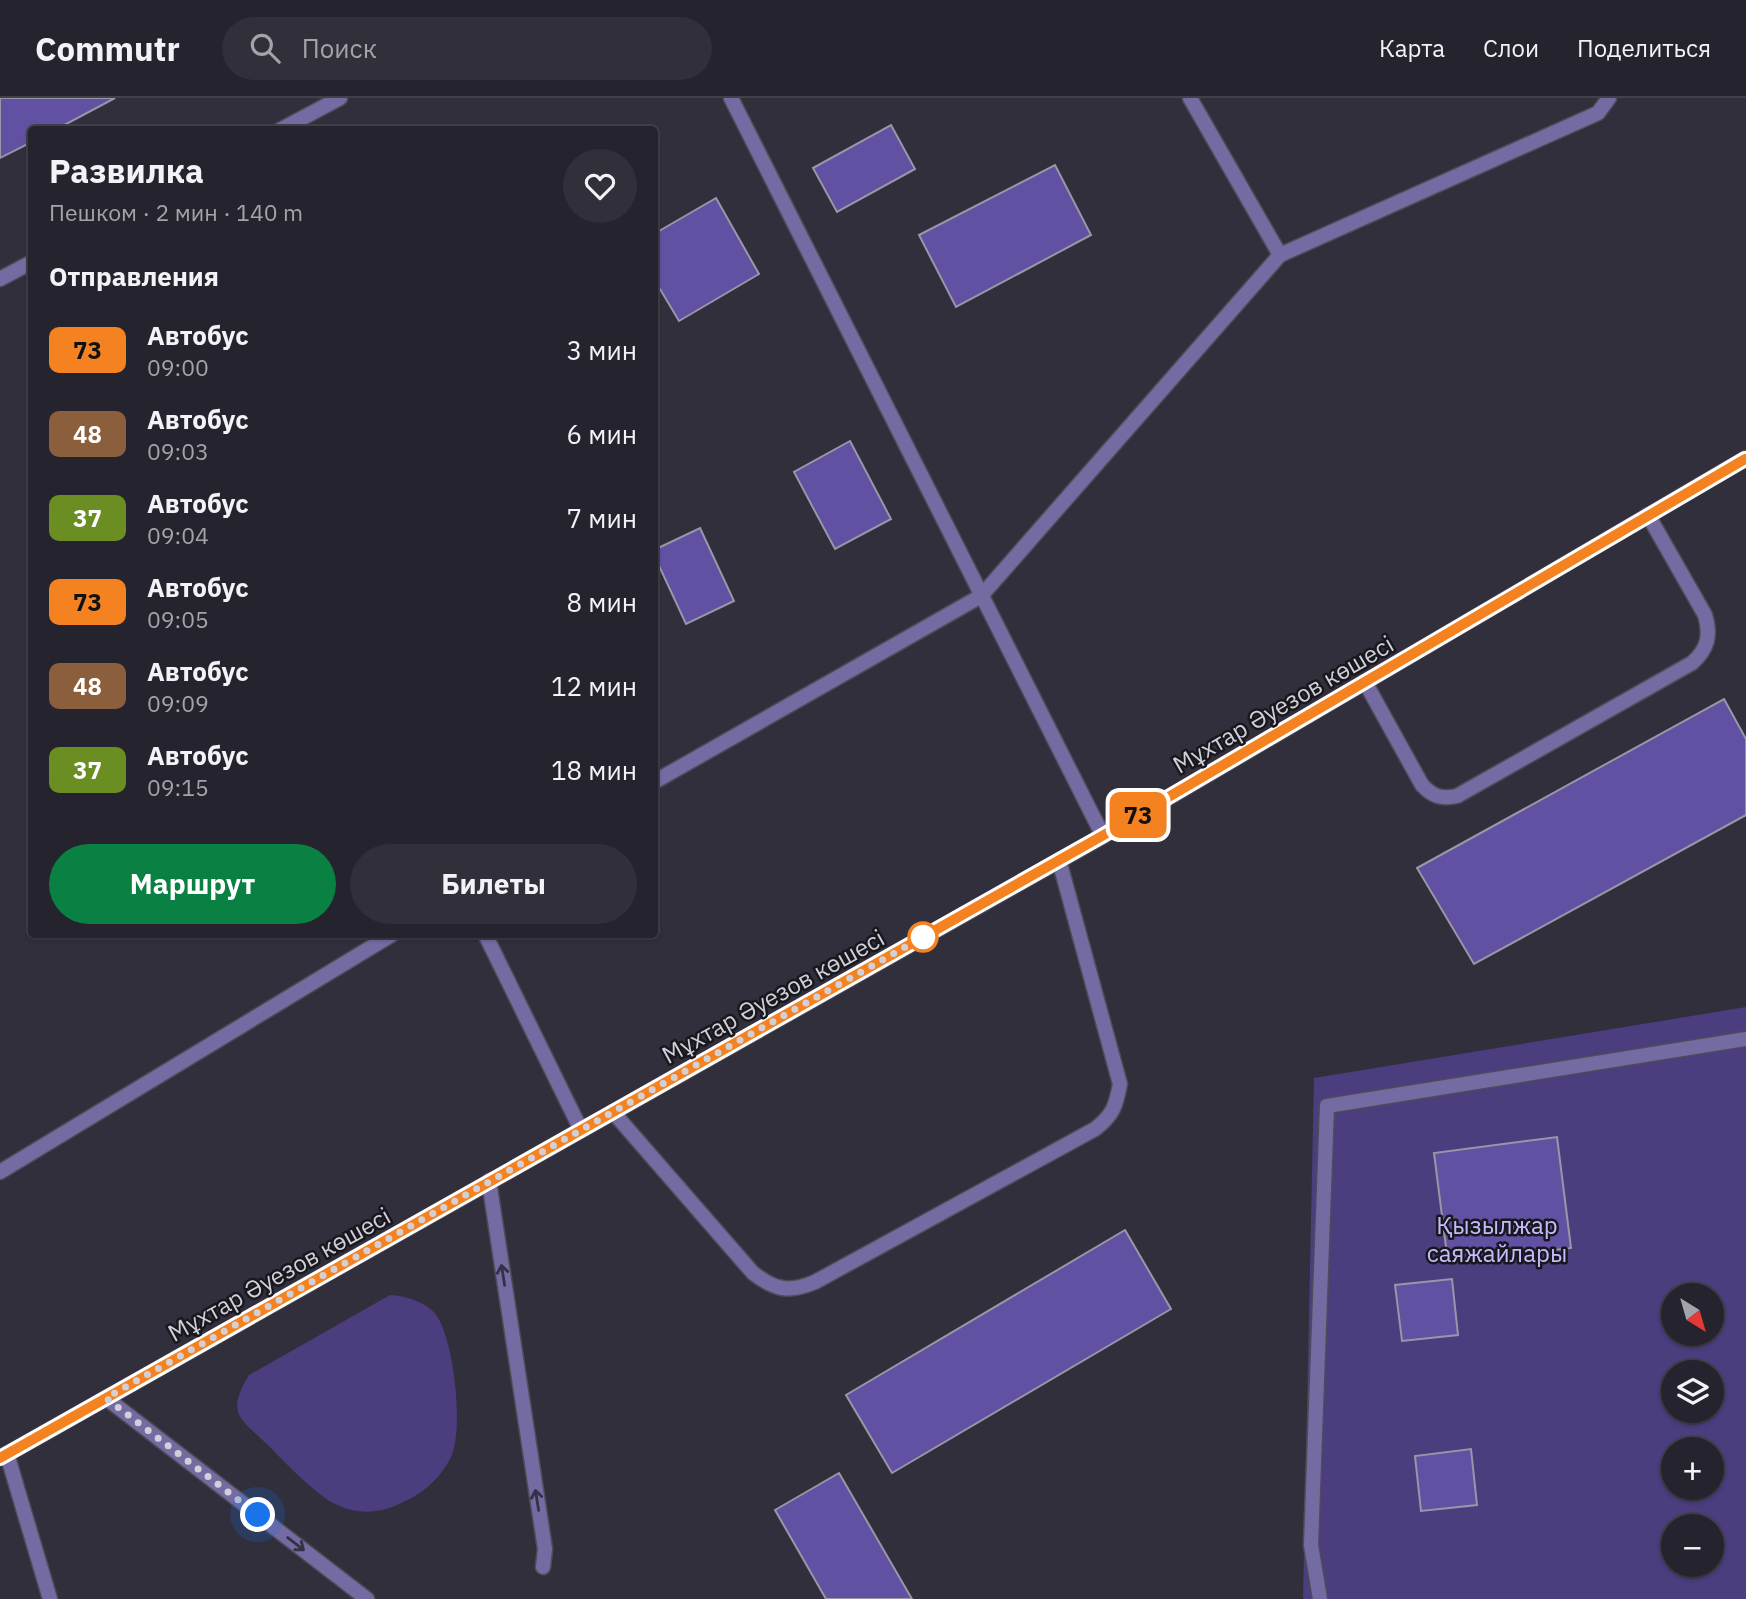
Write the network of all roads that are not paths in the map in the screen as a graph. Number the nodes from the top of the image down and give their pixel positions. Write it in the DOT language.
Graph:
graph roads {
  1 [pos="340,98"];
  2 [pos="730,98"];
  3 [pos="1190,98"];
  4 [pos="1609,98"];
  5 [pos="288,126"];
  6 [pos="1280,255"];
  7 [pos="28,264"];
  8 [pos="0,279"];
  9 [pos="1746,459"];
  10 [pos="1648,515"];
  11 [pos="981,596"];
  12 [pos="1365,682"];
  13 [pos="658,780"];
  14 [pos="1102,836"];
  15 [pos="1059,860"];
  16 [pos="386,938"];
  17 [pos="487,938"];
  18 [pos="1746,1040"];
  19 [pos="613,1112"];
  20 [pos="581,1130"];
  21 [pos="0,1172"];
  22 [pos="489,1181"];
  23 [pos="106,1398"];
  24 [pos="4,1456"];
  25 [pos="543,1567"];
  26 [pos="50,1599"];
  27 [pos="366,1599"];
  28 [pos="1320,1599"];
  1 -- 5 [label="street"];
  2 -- 11 [label="street"];
  3 -- 6 [label="street"];
  4 -- 6 [label="street"];
  6 -- 11 [label="street"];
  7 -- 8 [label="street"];
  9 -- 10 [label="main road, Мұхтар Әуезов көшесі"];
  10 -- 12 [label="main road, Мұхтар Әуезов көшесі"];
  10 -- 12 [label="street"];
  11 -- 13 [label="street"];
  11 -- 14 [label="street"];
  12 -- 14 [label="main road, Мұхтар Әуезов көшесі"];
  14 -- 15 [label="main road, Мұхтар Әуезов көшесі"];
  15 -- 19 [label="main road, Мұхтар Әуезов көшесі"];
  15 -- 19 [label="street"];
  16 -- 21 [label="street"];
  17 -- 20 [label="street"];
  18 -- 28 [label="street"];
  19 -- 20 [label="main road, Мұхтар Әуезов көшесі"];
  20 -- 22 [label="main road, Мұхтар Әуезов көшесі"];
  22 -- 23 [label="main road, Мұхтар Әуезов көшесі"];
  25 -- 22 [label="street, one-way"];
  23 -- 24 [label="main road, Мұхтар Әуезов көшесі"];
  23 -- 27 [label="street, one-way"];
  24 -- 26 [label="street"];
}
